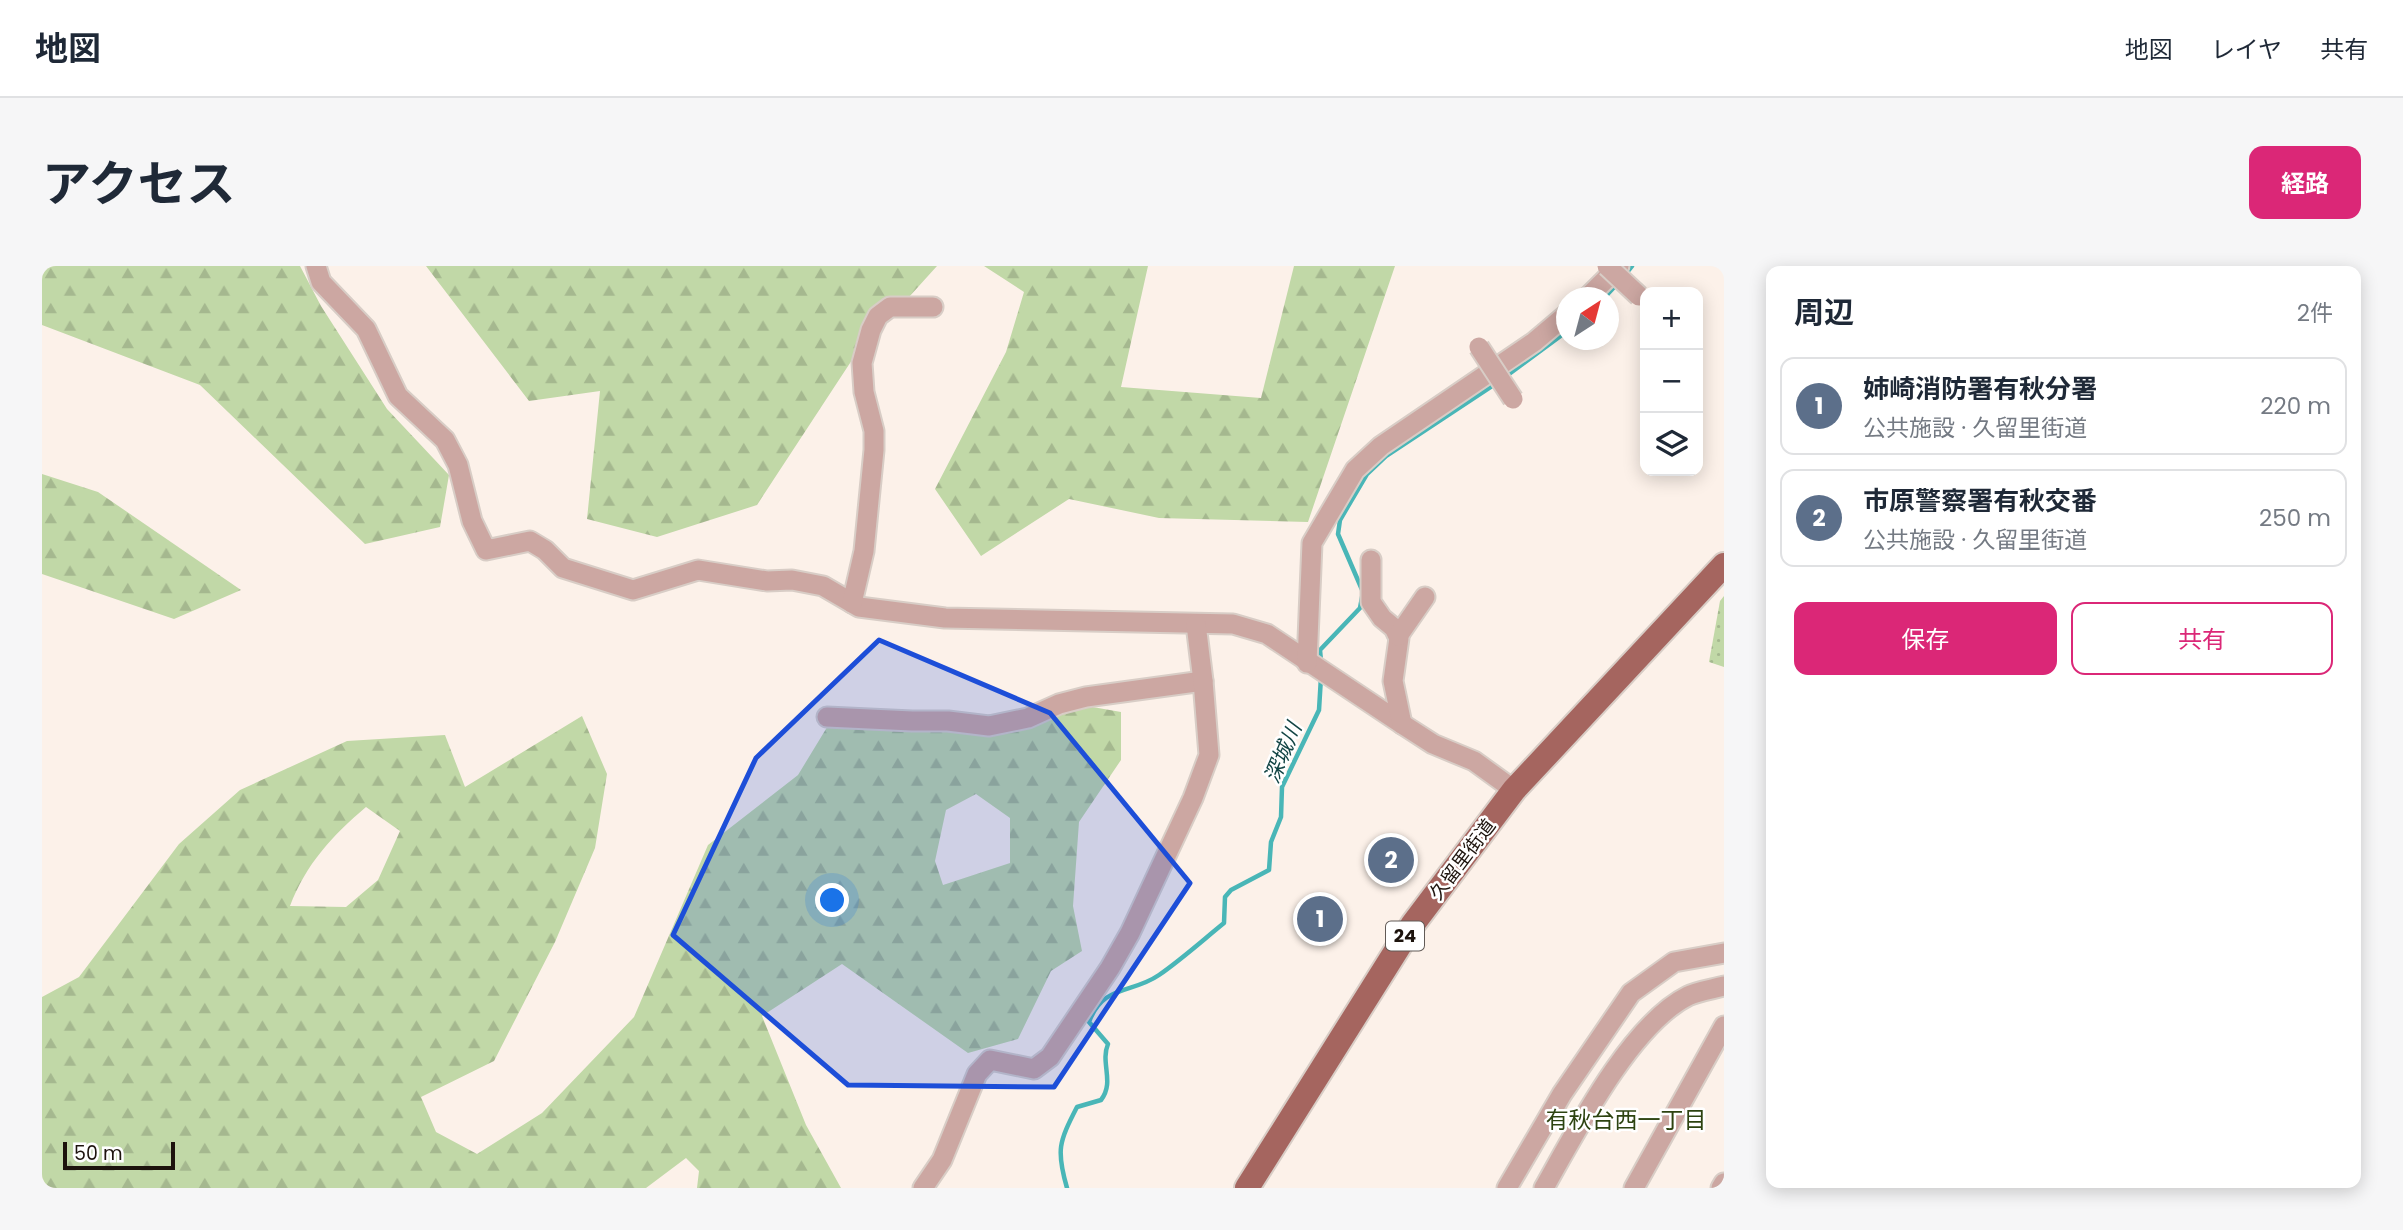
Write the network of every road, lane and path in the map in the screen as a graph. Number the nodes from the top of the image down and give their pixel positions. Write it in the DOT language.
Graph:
graph roads {
  1 [pos="316,266"];
  2 [pos="1607,266"];
  3 [pos="1619,266"];
  4 [pos="1598,287"];
  5 [pos="1639,296"];
  6 [pos="933,307"];
  7 [pos="1556,323"];
  8 [pos="1479,346"];
  9 [pos="1513,399"];
  10 [pos="1371,561"];
  11 [pos="1724,565"];
  12 [pos="1426,597"];
  13 [pos="852,603"];
  14 [pos="1196,624"];
  15 [pos="1398,636"];
  16 [pos="1307,663"];
  17 [pos="1203,681"];
  18 [pos="827,717"];
  19 [pos="1402,724"];
  20 [pos="1514,790"];
  21 [pos="1724,953"];
  22 [pos="1724,986"];
  23 [pos="1724,1026"];
  24 [pos="1724,1183"];
  25 [pos="1546,1187"];
  26 [pos="923,1188"];
  27 [pos="1247,1188"];
  28 [pos="1507,1188"];
  29 [pos="1634,1188"];
  30 [pos="1721,1188"];
  1 -- 13 [label="street"];
  2 -- 5 [label="street, bridge"];
  3 -- 4 [label="street"];
  6 -- 13 [label="street"];
  7 -- 16 [label="street"];
  8 -- 9 [label="street, bridge"];
  10 -- 15 [label="street"];
  11 -- 20 [label="main road, 久留里街道 / 24"];
  12 -- 15 [label="street"];
  13 -- 14 [label="street"];
  14 -- 16 [label="street"];
  14 -- 17 [label="street"];
  15 -- 19 [label="street"];
  16 -- 19 [label="street"];
  17 -- 18 [label="street"];
  17 -- 26 [label="street"];
  19 -- 20 [label="street"];
  20 -- 27 [label="main road, 久留里街道 / 24"];
  21 -- 28 [label="street"];
  22 -- 25 [label="street"];
  23 -- 29 [label="street"];
  24 -- 30 [label="street"];
}
